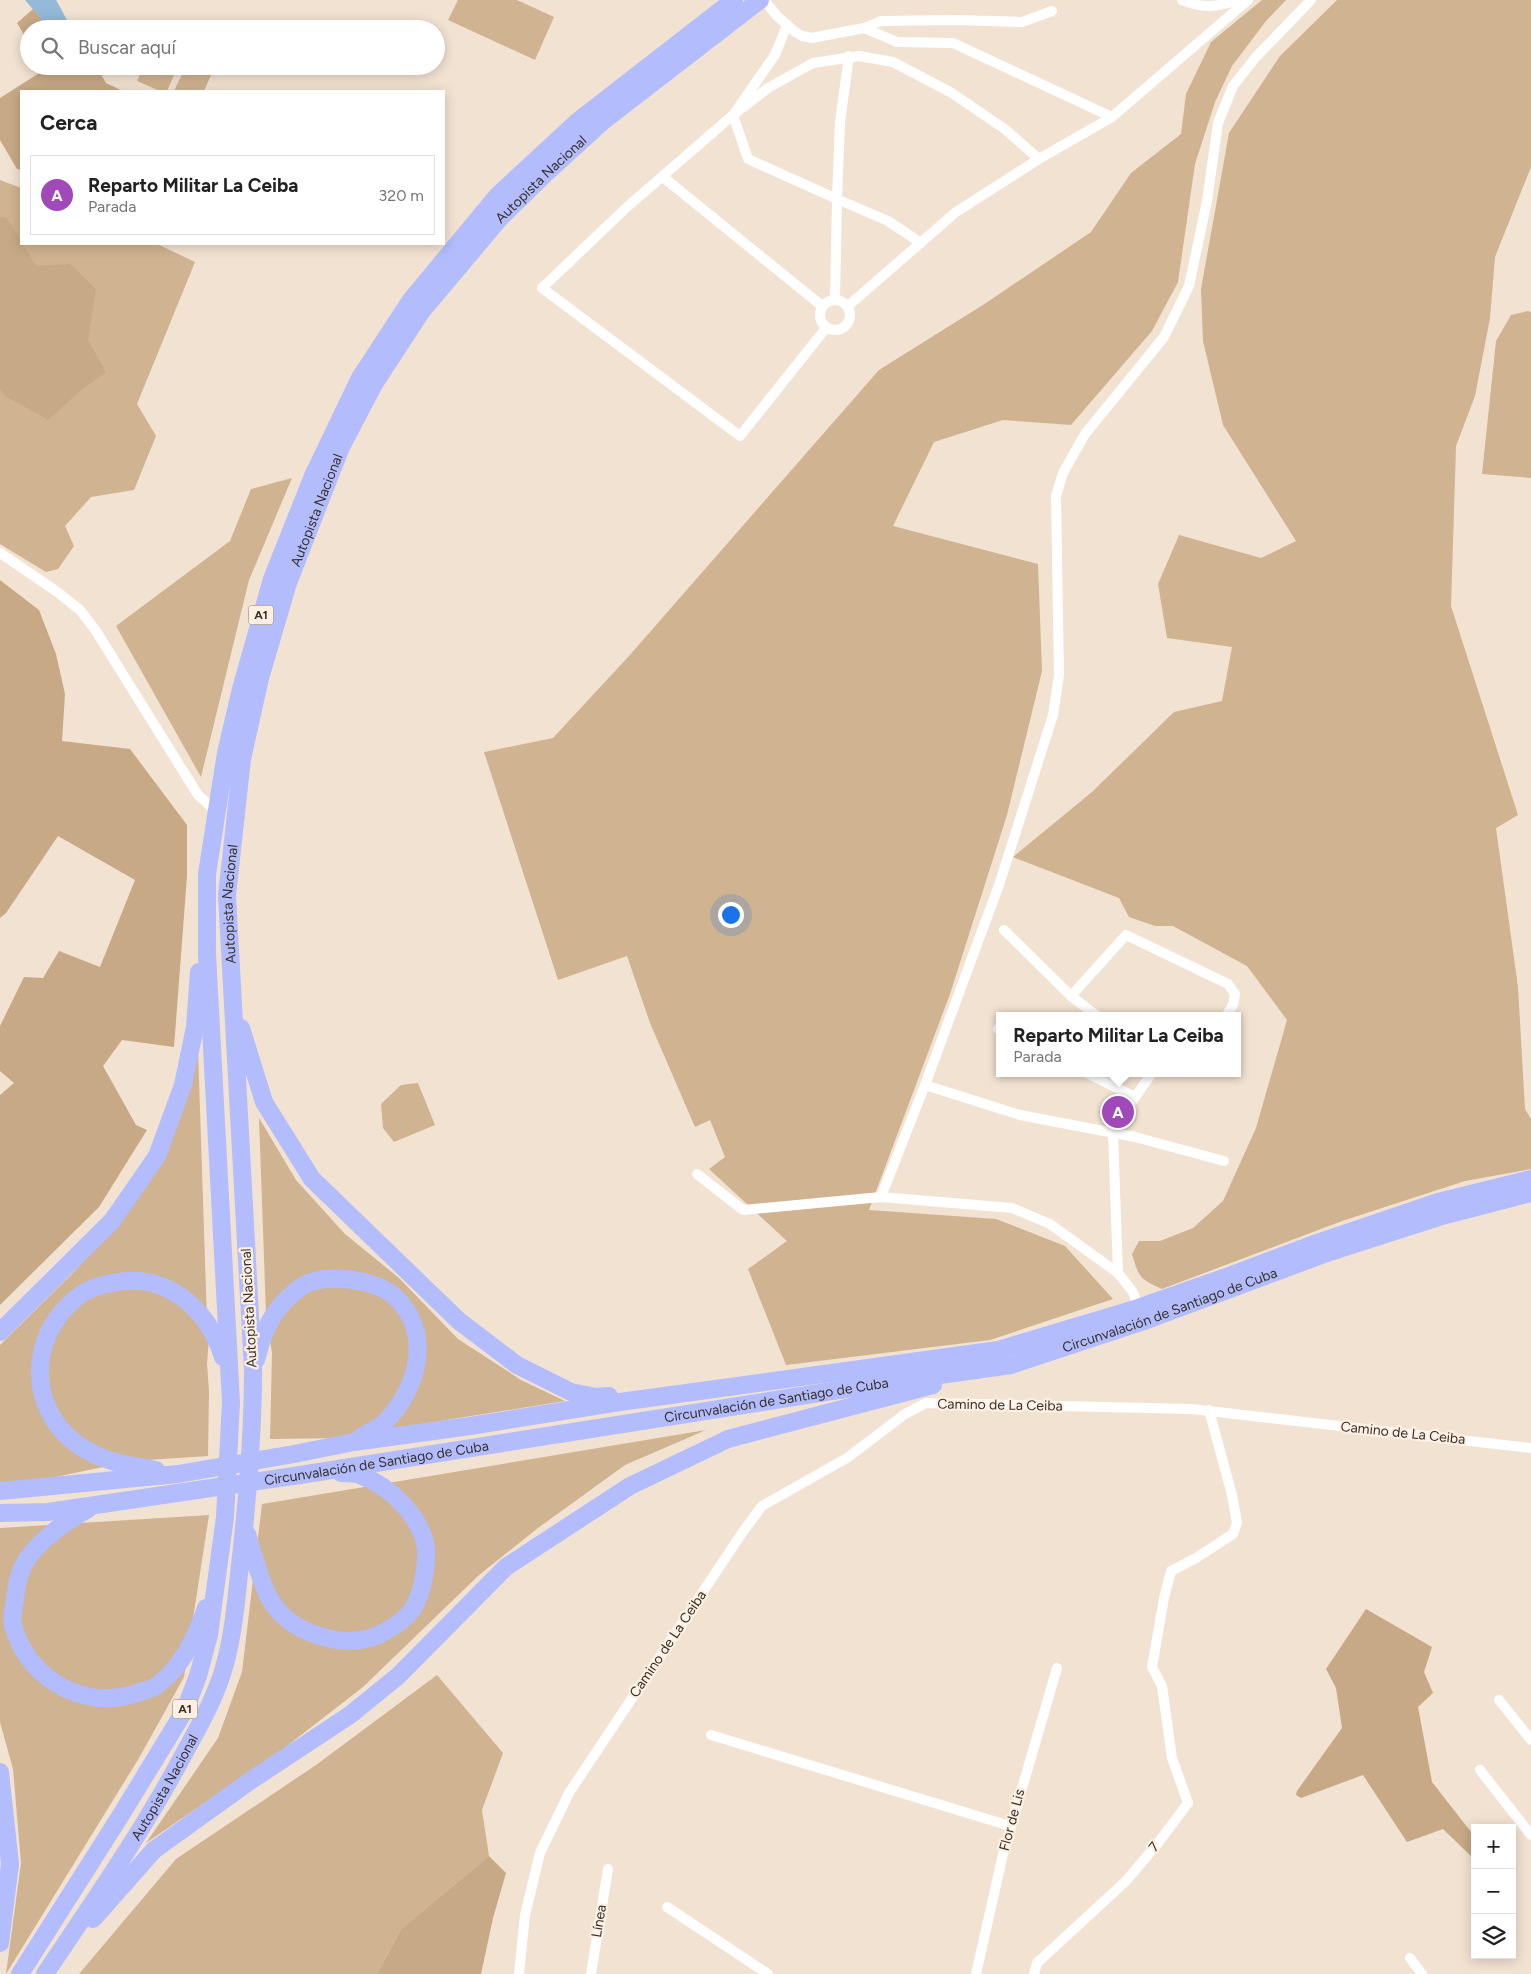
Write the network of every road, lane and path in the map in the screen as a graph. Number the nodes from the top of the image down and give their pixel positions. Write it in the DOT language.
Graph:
graph roads {
  1 [pos="734,0"];
  2 [pos="762,0"];
  3 [pos="1182,0"];
  4 [pos="1238,0"];
  5 [pos="1248,0"];
  6 [pos="1311,0"];
  7 [pos="1052,11"];
  8 [pos="787,25"];
  9 [pos="864,28"];
  10 [pos="849,56"];
  11 [pos="733,115"];
  12 [pos="1112,116"];
  13 [pos="1039,159"];
  14 [pos="663,176"];
  15 [pos="837,199"];
  16 [pos="921,243"];
  17 [pos="835,299"];
  18 [pos="822,306"];
  19 [pos="848,306"];
  20 [pos="826,328"];
  21 [pos="0,554"];
  22 [pos="216,811"];
  23 [pos="207,874"];
  24 [pos="1004,930"];
  25 [pos="232,995"];
  26 [pos="1072,996"];
  27 [pos="1092,1012"];
  28 [pos="1229,1012"];
  29 [pos="1095,1077"];
  30 [pos="1149,1077"];
  31 [pos="925,1086"];
  32 [pos="1135,1097"];
  33 [pos="1112,1133"];
  34 [pos="1224,1162"];
  35 [pos="697,1174"];
  36 [pos="1531,1179"];
  37 [pos="1531,1193"];
  38 [pos="881,1198"];
  39 [pos="1118,1273"];
  40 [pos="1141,1315"];
  41 [pos="0,1332"];
  42 [pos="1011,1365"];
  43 [pos="253,1370"];
  44 [pos="922,1388"];
  45 [pos="724,1389"];
  46 [pos="231,1402"];
  47 [pos="1209,1410"];
  48 [pos="906,1414"];
  49 [pos="354,1442"];
  50 [pos="1531,1448"];
  51 [pos="326,1470"];
  52 [pos="178,1474"];
  53 [pos="0,1491"];
  54 [pos="95,1505"];
  55 [pos="0,1513"];
  56 [pos="244,1528"];
  57 [pos="220,1564"];
  58 [pos="1057,1668"];
  59 [pos="1499,1700"];
  60 [pos="711,1735"];
  61 [pos="1531,1740"];
  62 [pos="1480,1770"];
  63 [pos="0,1772"];
  64 [pos="1010,1826"];
  65 [pos="1531,1835"];
  66 [pos="608,1869"];
  67 [pos="666,1907"];
  68 [pos="0,1943"];
  69 [pos="1410,1958"];
  70 [pos="20,1974"];
  71 [pos="45,1974"];
  72 [pos="520,1974"];
  73 [pos="591,1974"];
  74 [pos="768,1974"];
  75 [pos="976,1974"];
  76 [pos="1034,1974"];
  77 [pos="1422,1974"];
  1 -- 22 [label="highway, Autopista Nacional / A1"];
  2 -- 8 [label="street"];
  2 -- 25 [label="highway, Autopista Nacional / A1"];
  3 -- 4 [label="street"];
  5 -- 12 [label="street"];
  6 -- 31 [label="street"];
  7 -- 9 [label="street"];
  8 -- 9 [label="street"];
  8 -- 11 [label="street"];
  9 -- 12 [label="street"];
  10 -- 11 [label="street"];
  10 -- 13 [label="street"];
  10 -- 15 [label="street"];
  11 -- 14 [label="street"];
  11 -- 15 [label="street"];
  12 -- 13 [label="street"];
  13 -- 16 [label="street"];
  14 -- 18 [label="street"];
  14 -- 20 [label="street"];
  15 -- 16 [label="street"];
  15 -- 17 [label="street"];
  16 -- 19 [label="street"];
  17 -- 18 [label="street"];
  17 -- 19 [label="street"];
  18 -- 20 [label="street"];
  19 -- 20 [label="street"];
  21 -- 22 [label="street"];
  22 -- 23 [label="highway, Autopista Nacional / A1"];
  23 -- 41 [label="highway"];
  23 -- 46 [label="highway, Autopista Nacional / A1"];
  24 -- 26 [label="street"];
  25 -- 43 [label="highway, Autopista Nacional / A1"];
  25 -- 45 [label="highway"];
  26 -- 27 [label="street"];
  26 -- 28 [label="street"];
  29 -- 32 [label="street"];
  30 -- 32 [label="street"];
  31 -- 33 [label="street"];
  31 -- 38 [label="street"];
  32 -- 33 [label="street"];
  33 -- 34 [label="street"];
  33 -- 39 [label="street"];
  35 -- 38 [label="street"];
  36 -- 40 [label="highway, Circunvalación de Santiago de Cuba"];
  37 -- 40 [label="highway, Circunvalación de Santiago de Cuba"];
  38 -- 39 [label="street"];
  39 -- 40 [label="street"];
  40 -- 42 [label="highway, Circunvalación de Santiago de Cuba"];
  40 -- 45 [label="highway, Circunvalación de Santiago de Cuba"];
  42 -- 44 [label="highway"];
  42 -- 51 [label="highway, Circunvalación de Santiago de Cuba"];
  43 -- 49 [label="highway"];
  43 -- 56 [label="highway, Autopista Nacional / A1"];
  44 -- 48 [label="street"];
  44 -- 71 [label="highway"];
  45 -- 49 [label="highway, Circunvalación de Santiago de Cuba"];
  46 -- 52 [label="highway"];
  46 -- 57 [label="highway, Autopista Nacional / A1"];
  47 -- 48 [label="street, Camino de La Ceiba"];
  47 -- 50 [label="street, Camino de La Ceiba"];
  47 -- 76 [label="street, 7"];
  48 -- 72 [label="street, Camino de La Ceiba"];
  49 -- 52 [label="highway, Circunvalación de Santiago de Cuba"];
  51 -- 54 [label="highway, Circunvalación de Santiago de Cuba"];
  51 -- 56 [label="highway"];
  52 -- 53 [label="highway, Circunvalación de Santiago de Cuba"];
  54 -- 55 [label="highway, Circunvalación de Santiago de Cuba"];
  54 -- 57 [label="highway"];
  56 -- 71 [label="highway, Autopista Nacional / A1"];
  57 -- 70 [label="highway, Autopista Nacional / A1"];
  58 -- 64 [label="street, Flor de Lis"];
  59 -- 61 [label="street"];
  60 -- 64 [label="street"];
  62 -- 65 [label="street"];
  63 -- 68 [label="highway"];
  64 -- 75 [label="street, Flor de Lis"];
  66 -- 73 [label="street, Línea"];
  67 -- 74 [label="street"];
  69 -- 77 [label="street"];
}
